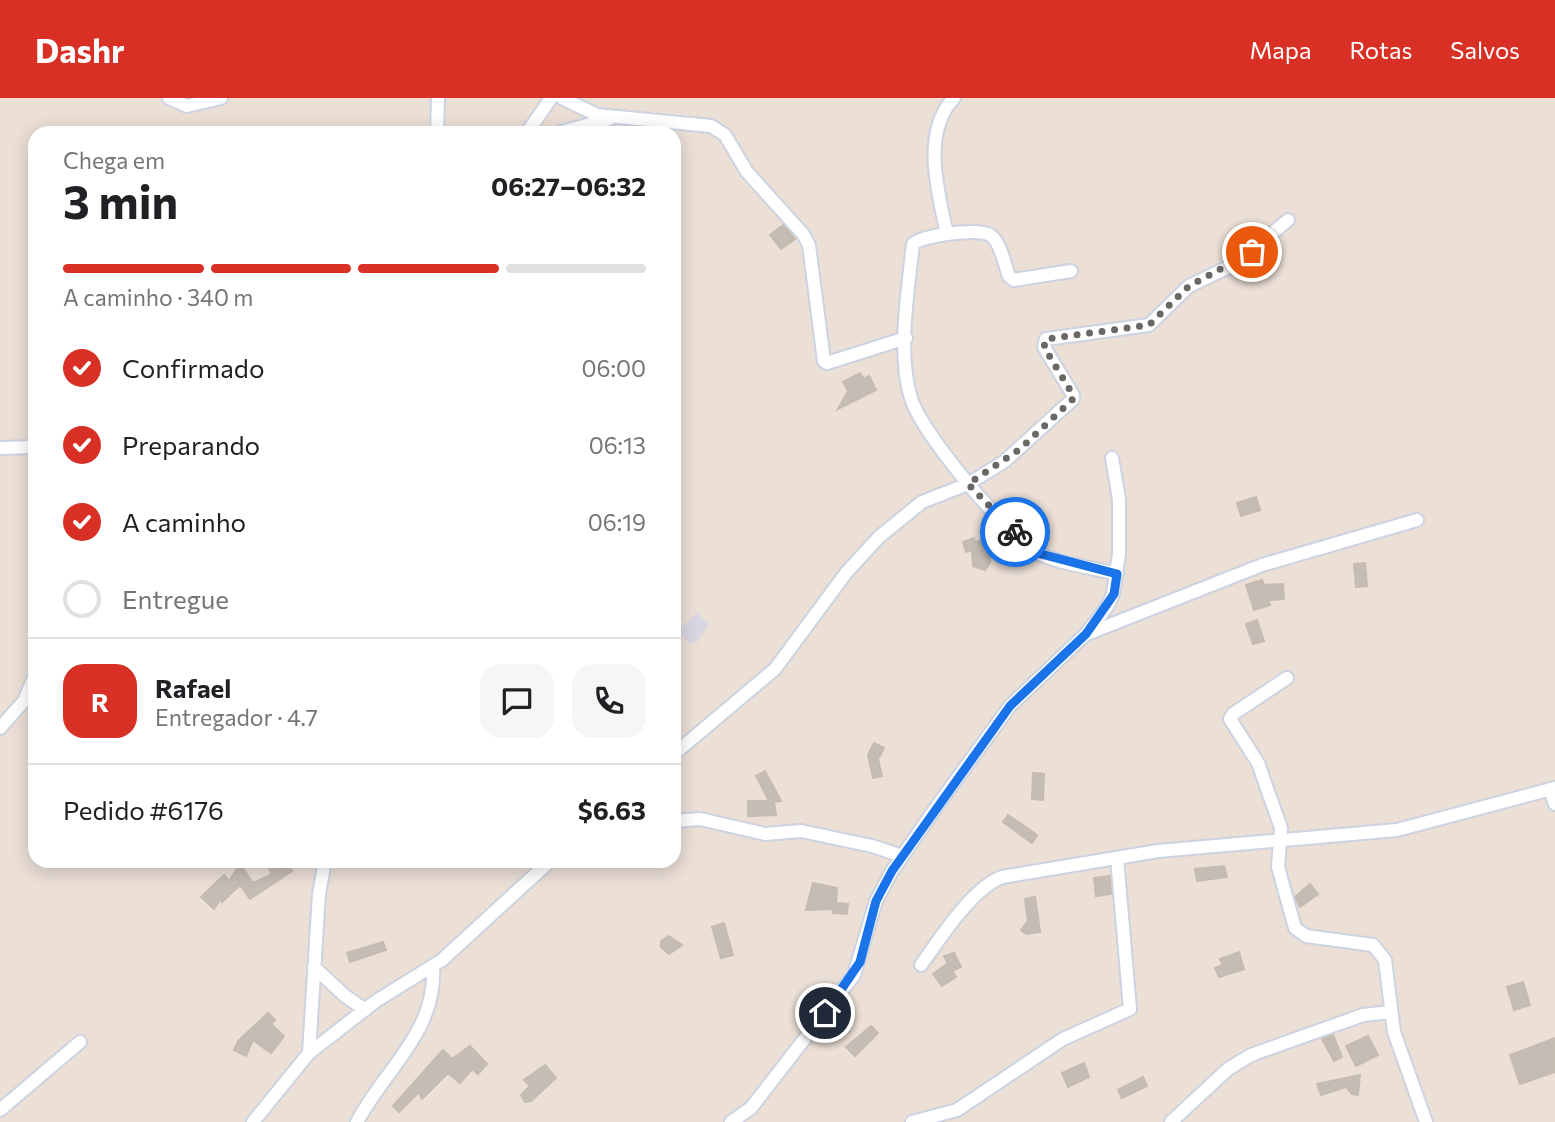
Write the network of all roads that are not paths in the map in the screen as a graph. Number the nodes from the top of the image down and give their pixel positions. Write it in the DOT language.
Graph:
graph roads {
  1 [pos="220,98"];
  2 [pos="438,98"];
  3 [pos="551,98"];
  4 [pos="562,98"];
  5 [pos="954,98"];
  6 [pos="177,100"];
  7 [pos="613,117"];
  8 [pos="437,126"];
  9 [pos="532,126"];
  10 [pos="582,126"];
  11 [pos="1288,220"];
  12 [pos="947,234"];
  13 [pos="1071,271"];
  14 [pos="906,338"];
  15 [pos="28,447"];
  16 [pos="0,448"];
  17 [pos="1112,458"];
  18 [pos="968,484"];
  19 [pos="1417,520"];
  20 [pos="1117,574"];
  21 [pos="1086,634"];
  22 [pos="1287,678"];
  23 [pos="28,692"];
  24 [pos="0,728"];
  25 [pos="681,748"];
  26 [pos="1553,788"];
  27 [pos="1555,804"];
  28 [pos="681,820"];
  29 [pos="1281,840"];
  30 [pos="902,856"];
  31 [pos="1117,858"];
  32 [pos="324,868"];
  33 [pos="542,868"];
  34 [pos="921,965"];
  35 [pos="314,967"];
  36 [pos="433,967"];
  37 [pos="365,1010"];
  38 [pos="1391,1012"];
  39 [pos="80,1042"];
  40 [pos="309,1053"];
  41 [pos="0,1110"];
  42 [pos="253,1122"];
  43 [pos="356,1122"];
  44 [pos="731,1122"];
  45 [pos="912,1122"];
  46 [pos="1171,1122"];
  47 [pos="1426,1122"];
  1 -- 6 [label="street"];
  2 -- 8 [label="street"];
  3 -- 9 [label="street"];
  4 -- 7 [label="street"];
  5 -- 12 [label="street"];
  7 -- 10 [label="street"];
  7 -- 14 [label="street"];
  11 -- 18 [label="street"];
  12 -- 13 [label="street"];
  12 -- 14 [label="street"];
  14 -- 18 [label="street"];
  15 -- 16 [label="street"];
  17 -- 20 [label="street"];
  18 -- 20 [label="street"];
  18 -- 25 [label="street"];
  19 -- 21 [label="street"];
  20 -- 21 [label="street"];
  21 -- 30 [label="street"];
  22 -- 29 [label="street"];
  23 -- 24 [label="street"];
  26 -- 27 [label="street"];
  26 -- 29 [label="street"];
  28 -- 30 [label="street"];
  29 -- 31 [label="street"];
  29 -- 38 [label="street"];
  30 -- 44 [label="street"];
  31 -- 34 [label="street"];
  31 -- 45 [label="street"];
  32 -- 35 [label="street"];
  33 -- 36 [label="street"];
  35 -- 37 [label="street"];
  35 -- 40 [label="street"];
  36 -- 37 [label="street"];
  36 -- 43 [label="street"];
  37 -- 40 [label="street"];
  38 -- 46 [label="street"];
  38 -- 47 [label="street"];
  39 -- 41 [label="street"];
  40 -- 42 [label="street"];
}
